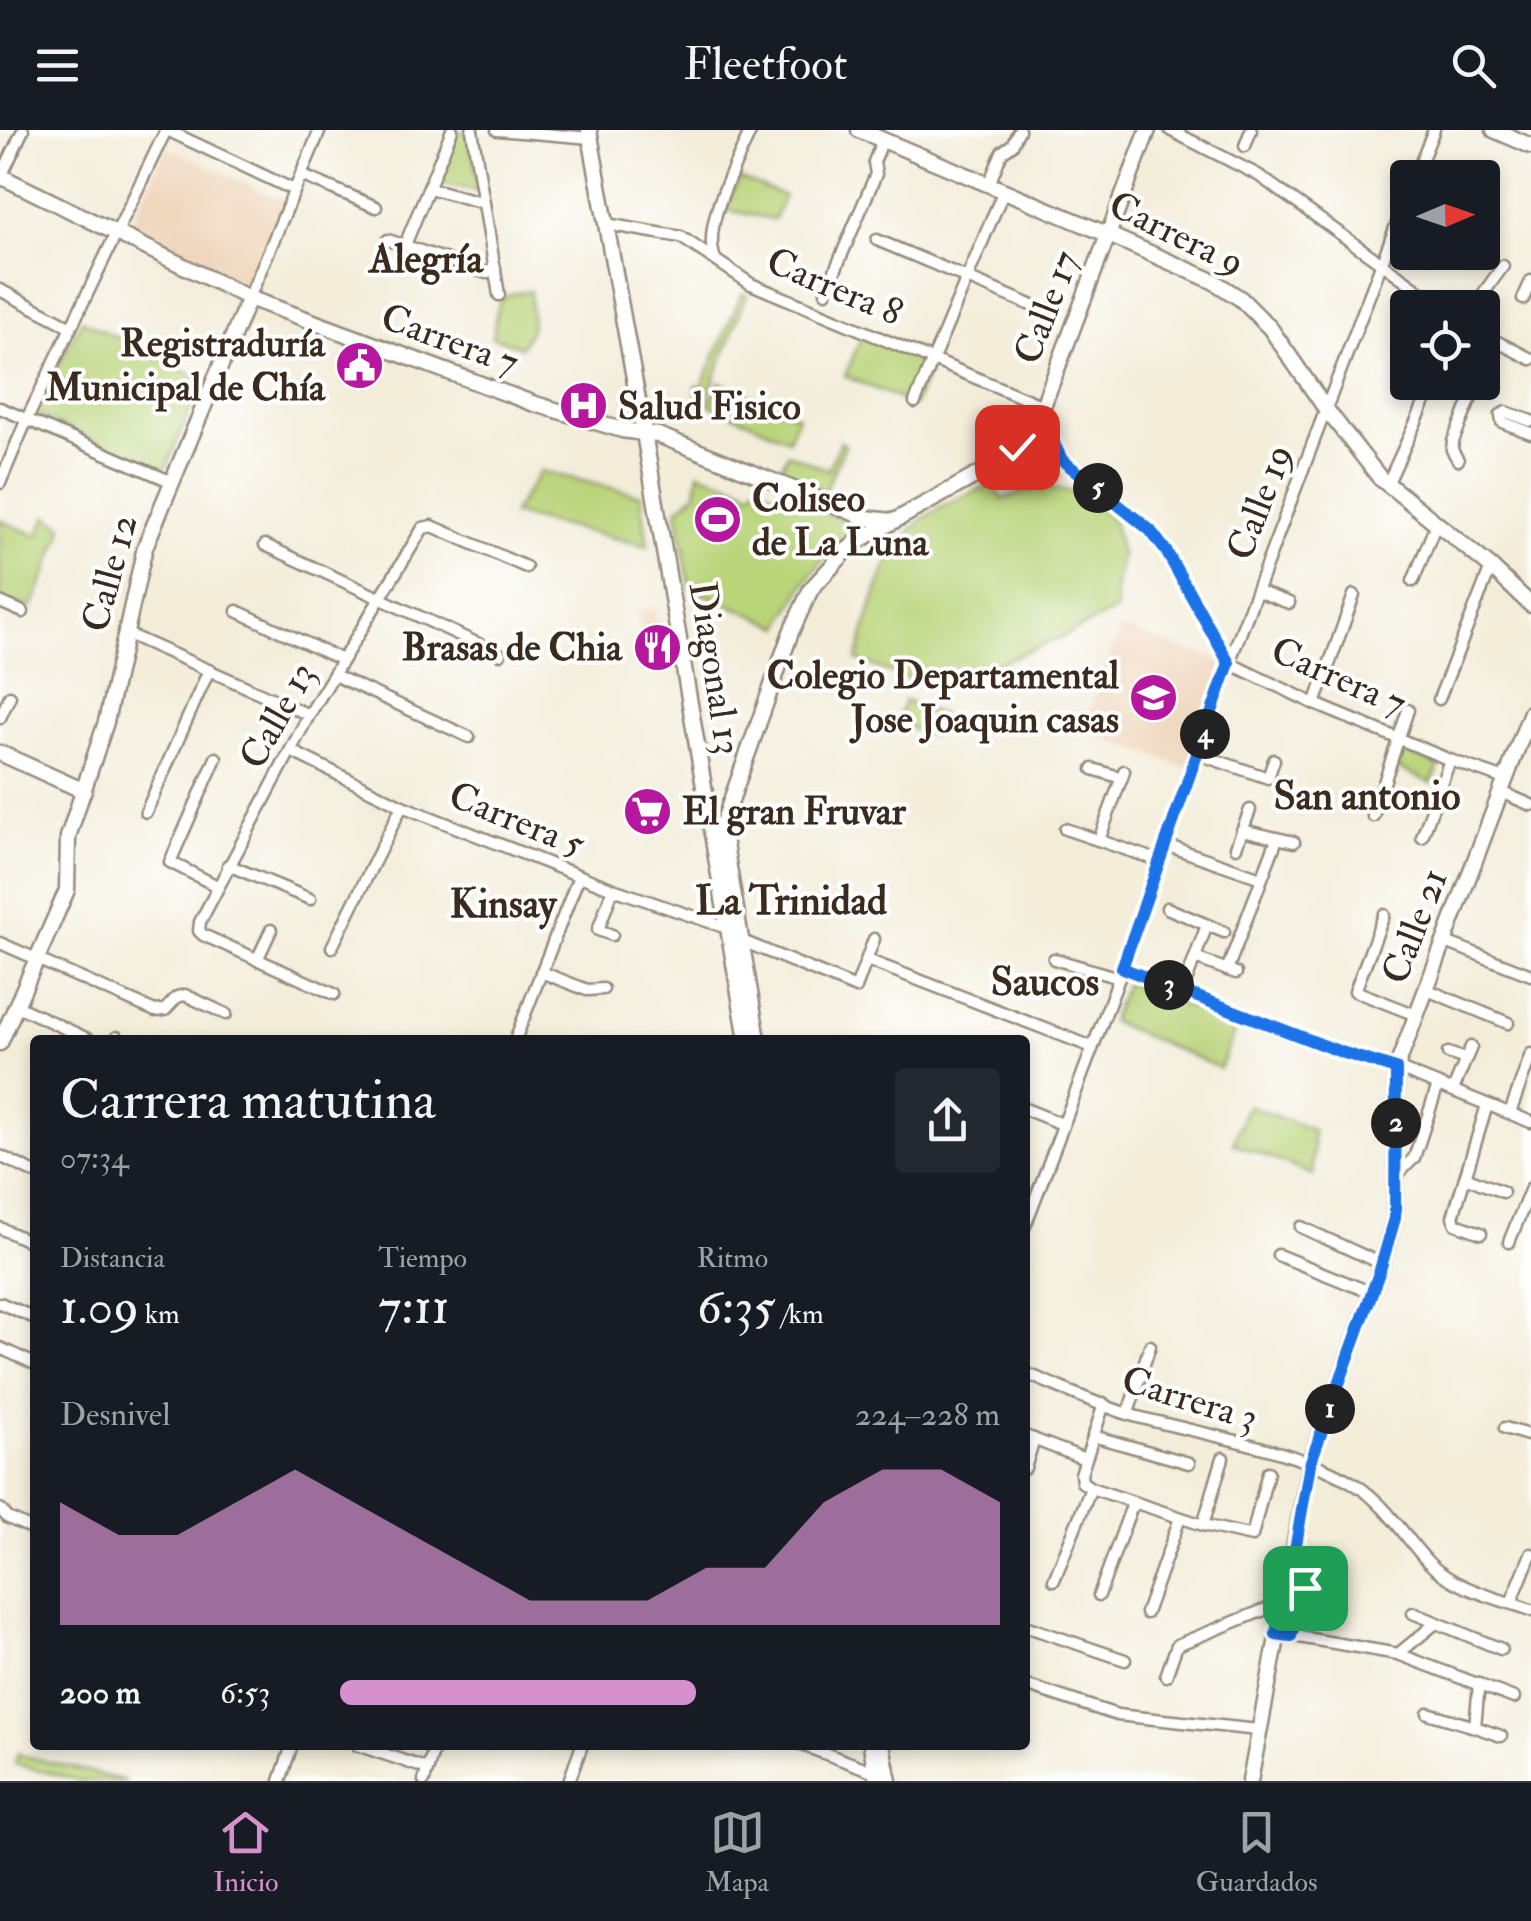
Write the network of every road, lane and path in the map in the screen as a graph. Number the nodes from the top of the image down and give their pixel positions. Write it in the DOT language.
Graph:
graph roads {
  1 [pos="23,130"];
  2 [pos="167,130"];
  3 [pos="320,130"];
  4 [pos="452,130"];
  5 [pos="472,130"];
  6 [pos="496,130"];
  7 [pos="750,130"];
  8 [pos="860,130"];
  9 [pos="1019,130"];
  10 [pos="1148,130"];
  11 [pos="1170,130"];
  12 [pos="1251,130"];
  13 [pos="1434,130"];
  14 [pos="1494,130"];
  15 [pos="590,134"];
  16 [pos="883,139"];
  17 [pos="1245,146"];
  18 [pos="1531,146"];
  19 [pos="1422,160"];
  20 [pos="301,175"];
  21 [pos="1,178"];
  22 [pos="996,187"];
  23 [pos="429,188"];
  24 [pos="294,190"];
  25 [pos="484,203"];
  26 [pos="376,207"];
  27 [pos="713,222"];
  28 [pos="606,224"];
  29 [pos="118,234"];
  30 [pos="1108,234"];
  31 [pos="681,236"];
  32 [pos="1390,236"];
  33 [pos="388,240"];
  34 [pos="877,240"];
  35 [pos="405,246"];
  36 [pos="714,257"];
  37 [pos="1380,260"];
  38 [pos="1504,266"];
  39 [pos="494,268"];
  40 [pos="966,278"];
  41 [pos="1531,281"];
  42 [pos="0,290"];
  43 [pos="1420,290"];
  44 [pos="1486,290"];
  45 [pos="826,292"];
  46 [pos="499,295"];
  47 [pos="249,298"];
  48 [pos="1523,299"];
  49 [pos="1038,308"];
  50 [pos="71,327"];
  51 [pos="1500,344"];
  52 [pos="1531,359"];
  53 [pos="932,360"];
  54 [pos="1426,400"];
  55 [pos="1470,400"];
  56 [pos="915,402"];
  57 [pos="0,408"];
  58 [pos="1041,410"];
  59 [pos="1326,410"];
  60 [pos="27,420"];
  61 [pos="1531,421"];
  62 [pos="1531,432"];
  63 [pos="644,433"];
  64 [pos="1015,451"];
  65 [pos="647,453"];
  66 [pos="1062,460"];
  67 [pos="1458,460"];
  68 [pos="170,481"];
  69 [pos="0,482"];
  70 [pos="1387,485"];
  71 [pos="894,521"];
  72 [pos="1436,524"];
  73 [pos="860,540"];
  74 [pos="265,545"];
  75 [pos="526,567"];
  76 [pos="1491,567"];
  77 [pos="1413,581"];
  78 [pos="1256,591"];
  79 [pos="1354,595"];
  80 [pos="378,599"];
  81 [pos="0,602"];
  82 [pos="1289,603"];
  83 [pos="1531,604"];
  84 [pos="237,611"];
  85 [pos="22,612"];
  86 [pos="125,633"];
  87 [pos="500,654"];
  88 [pos="342,660"];
  89 [pos="1229,663"];
  90 [pos="208,670"];
  91 [pos="334,675"];
  92 [pos="10,696"];
  93 [pos="1439,699"];
  94 [pos="1315,704"];
  95 [pos="1408,710"];
  96 [pos="1531,712"];
  97 [pos="309,715"];
  98 [pos="0,718"];
  99 [pos="469,737"];
  100 [pos="1400,740"];
  101 [pos="695,742"];
  102 [pos="291,750"];
  103 [pos="0,753"];
  104 [pos="1198,754"];
  105 [pos="216,758"];
  106 [pos="1274,760"];
  107 [pos="1450,760"];
  108 [pos="1093,769"];
  109 [pos="1503,785"];
  110 [pos="735,786"];
  111 [pos="84,791"];
  112 [pos="1531,805"];
  113 [pos="402,806"];
  114 [pos="1250,810"];
  115 [pos="146,812"];
  116 [pos="1373,816"];
  117 [pos="1066,830"];
  118 [pos="1242,830"];
  119 [pos="1422,837"];
  120 [pos="1277,839"];
  121 [pos="1099,840"];
  122 [pos="1294,842"];
  123 [pos="1166,844"];
  124 [pos="1236,847"];
  125 [pos="1160,861"];
  126 [pos="228,865"];
  127 [pos="578,876"];
  128 [pos="1261,878"];
  129 [pos="217,886"];
  130 [pos="613,889"];
  131 [pos="310,899"];
  132 [pos="1168,908"];
  133 [pos="1384,916"];
  134 [pos="1207,925"];
  135 [pos="727,928"];
  136 [pos="271,930"];
  137 [pos="1224,932"];
  138 [pos="612,935"];
  139 [pos="874,939"];
  140 [pos="740,940"];
  141 [pos="1443,940"];
  142 [pos="0,942"];
  143 [pos="332,947"];
  144 [pos="1195,958"];
  145 [pos="38,959"];
  146 [pos="1054,959"];
  147 [pos="257,960"];
  148 [pos="868,960"];
  149 [pos="541,972"];
  150 [pos="1121,973"];
  151 [pos="1531,975"];
  152 [pos="1187,979"];
  153 [pos="602,989"];
  154 [pos="1425,989"];
  155 [pos="334,994"];
  156 [pos="17,1006"];
  157 [pos="226,1014"];
  158 [pos="1416,1014"];
  159 [pos="1508,1023"];
  160 [pos="62,1028"];
  161 [pos="59,1035"];
  162 [pos="78,1035"];
  163 [pos="517,1035"];
  164 [pos="745,1035"];
  165 [pos="757,1035"];
  166 [pos="0,1042"];
  167 [pos="1471,1046"];
  168 [pos="1092,1047"];
  169 [pos="1448,1053"];
  170 [pos="1531,1054"];
  171 [pos="1465,1058"];
  172 [pos="1396,1069"];
  173 [pos="1438,1085"];
  174 [pos="1453,1090"];
  175 [pos="1487,1105"];
  176 [pos="1030,1111"];
  177 [pos="1510,1113"];
  178 [pos="1531,1122"];
  179 [pos="1062,1124"];
  180 [pos="0,1156"];
  181 [pos="1396,1170"];
  182 [pos="30,1171"];
  183 [pos="1465,1177"];
  184 [pos="1531,1188"];
  185 [pos="1503,1192"];
  186 [pos="1030,1212"];
  187 [pos="0,1228"];
  188 [pos="1301,1228"];
  189 [pos="1481,1233"];
  190 [pos="30,1242"];
  191 [pos="1509,1242"];
  192 [pos="1278,1256"];
  193 [pos="1382,1264"];
  194 [pos="1372,1293"];
  195 [pos="0,1303"];
  196 [pos="30,1316"];
  197 [pos="1150,1346"];
  198 [pos="0,1348"];
  199 [pos="30,1362"];
  200 [pos="1030,1376"];
  201 [pos="1104,1404"];
  202 [pos="1128,1414"];
  203 [pos="1504,1428"];
  204 [pos="1093,1436"];
  205 [pos="1531,1436"];
  206 [pos="1030,1437"];
  207 [pos="1223,1458"];
  208 [pos="1085,1459"];
  209 [pos="1190,1463"];
  210 [pos="1310,1464"];
  211 [pos="1268,1472"];
  212 [pos="1091,1488"];
  213 [pos="1133,1503"];
  214 [pos="0,1509"];
  215 [pos="1180,1518"];
  216 [pos="1203,1526"];
  217 [pos="30,1528"];
  218 [pos="1531,1554"];
  219 [pos="1054,1580"];
  220 [pos="1312,1582"];
  221 [pos="1100,1596"];
  222 [pos="1284,1602"];
  223 [pos="1511,1603"];
  224 [pos="1531,1610"];
  225 [pos="1413,1612"];
  226 [pos="1146,1614"];
  227 [pos="1436,1622"];
  228 [pos="1030,1628"];
  229 [pos="1283,1635"];
  230 [pos="1501,1649"];
  231 [pos="1398,1654"];
  232 [pos="1125,1660"];
  233 [pos="1166,1676"];
  234 [pos="1479,1684"];
  235 [pos="1030,1687"];
  236 [pos="1514,1698"];
  237 [pos="1428,1713"];
  238 [pos="1476,1727"];
  239 [pos="1258,1730"];
  240 [pos="1501,1736"];
  241 [pos="290,1750"];
  242 [pos="368,1750"];
  243 [pos="434,1750"];
  244 [pos="580,1750"];
  245 [pos="814,1750"];
  246 [pos="872,1750"];
  247 [pos="883,1750"];
  248 [pos="426,1775"];
  249 [pos="876,1776"];
  250 [pos="280,1781"];
  251 [pos="568,1781"];
  252 [pos="889,1781"];
  253 [pos="1250,1781"];
  1 -- 21 [label="street"];
  2 -- 24 [label="street"];
  2 -- 29 [label="street"];
  3 -- 20 [label="street, Calle 12"];
  4 -- 23 [label="street"];
  5 -- 25 [label="street"];
  6 -- 15 [label="street"];
  7 -- 27 [label="street"];
  8 -- 16 [label="street, Carrera 9"];
  9 -- 22 [label="street"];
  10 -- 30 [label="street, Calle 17"];
  11 -- 37 [label="street"];
  12 -- 17 [label="street"];
  13 -- 19 [label="street"];
  14 -- 18 [label="street"];
  15 -- 28 [label="street, Diagonal 13"];
  16 -- 22 [label="street, Carrera 9"];
  16 -- 45 [label="street"];
  20 -- 24 [label="street, Calle 12"];
  20 -- 26 [label="street"];
  21 -- 29 [label="street, Carrera 7"];
  22 -- 30 [label="street, Carrera 9"];
  22 -- 40 [label="street"];
  23 -- 25 [label="street"];
  23 -- 35 [label="street"];
  24 -- 47 [label="street, Calle 12"];
  25 -- 39 [label="street"];
  27 -- 31 [label="street"];
  27 -- 36 [label="street"];
  28 -- 31 [label="street, Carrera 8"];
  28 -- 63 [label="street, Diagonal 13"];
  29 -- 47 [label="street, Carrera 7"];
  29 -- 50 [label="street"];
  30 -- 58 [label="street, Calle 17"];
  30 -- 59 [label="street, Carrera 9"];
  31 -- 36 [label="street, Carrera 8"];
  32 -- 37 [label="street, Calle 19"];
  33 -- 35 [label="street"];
  34 -- 40 [label="street"];
  35 -- 39 [label="street"];
  36 -- 53 [label="street, Carrera 8"];
  37 -- 43 [label="street"];
  37 -- 59 [label="street, Calle 19"];
  38 -- 44 [label="street"];
  39 -- 46 [label="street"];
  40 -- 49 [label="street"];
  40 -- 53 [label="street"];
  41 -- 48 [label="street"];
  42 -- 50 [label="street"];
  47 -- 63 [label="street, Carrera 7"];
  47 -- 68 [label="street, Calle 12"];
  50 -- 60 [label="street"];
  51 -- 52 [label="street"];
  53 -- 56 [label="street"];
  53 -- 58 [label="street, Carrera 8"];
  54 -- 70 [label="street"];
  55 -- 67 [label="street"];
  57 -- 60 [label="street"];
  58 -- 64 [label="street, Calle 17"];
  58 -- 66 [label="street, Carrera 7"];
  59 -- 70 [label="street, Carrera 9"];
  59 -- 78 [label="street, Calle 19"];
  60 -- 68 [label="street"];
  60 -- 69 [label="street"];
  61 -- 62 [label="street"];
  63 -- 65 [label="street, Diagonal 13"];
  63 -- 71 [label="street, Carrera 7"];
  64 -- 66 [label="street"];
  64 -- 71 [label="street, Diagonal 13"];
  65 -- 73 [label="street"];
  65 -- 101 [label="street, Diagonal 13"];
  66 -- 89 [label="street, Carrera 7"];
  68 -- 86 [label="street, Calle 12"];
  70 -- 72 [label="street, Carrera 9"];
  71 -- 73 [label="street, Diagonal 13"];
  72 -- 76 [label="street, Carrera 9"];
  72 -- 77 [label="street"];
  73 -- 110 [label="street, Diagonal 13"];
  74 -- 80 [label="street"];
  75 -- 80 [label="street, Calle 13"];
  76 -- 83 [label="street, Carrera 9"];
  76 -- 93 [label="street"];
  78 -- 82 [label="street"];
  78 -- 89 [label="street, Calle 19"];
  79 -- 94 [label="street"];
  80 -- 87 [label="street"];
  80 -- 88 [label="street, Calle 13"];
  81 -- 85 [label="street"];
  84 -- 88 [label="street"];
  86 -- 90 [label="street"];
  86 -- 111 [label="street, Calle 12"];
  88 -- 91 [label="street, Calle 13"];
  89 -- 94 [label="street, Carrera 7"];
  89 -- 104 [label="street, Calle 19"];
  90 -- 97 [label="street"];
  90 -- 115 [label="street"];
  91 -- 97 [label="street, Calle 13"];
  91 -- 99 [label="street"];
  92 -- 98 [label="street"];
  94 -- 100 [label="street, Carrera 7"];
  95 -- 100 [label="street"];
  96 -- 109 [label="street, Calle 21"];
  97 -- 102 [label="street, Calle 13"];
  100 -- 107 [label="street, Carrera 7"];
  100 -- 116 [label="street"];
  101 -- 110 [label="street"];
  101 -- 135 [label="street, Diagonal 13"];
  102 -- 113 [label="street, Carrera 5"];
  102 -- 126 [label="street, Calle 13"];
  103 -- 111 [label="street"];
  104 -- 106 [label="street"];
  104 -- 123 [label="street, Calle 19"];
  105 -- 129 [label="street"];
  107 -- 109 [label="street, Carrera 7"];
  107 -- 119 [label="street"];
  108 -- 121 [label="street"];
  109 -- 112 [label="street, Carrera 7"];
  109 -- 141 [label="street, Calle 21"];
  110 -- 140 [label="street, Diagonal 13"];
  111 -- 145 [label="street, Calle 12"];
  113 -- 127 [label="street, Carrera 5"];
  113 -- 143 [label="street"];
  114 -- 118 [label="street"];
  117 -- 121 [label="street"];
  118 -- 120 [label="street"];
  118 -- 124 [label="street"];
  120 -- 122 [label="street"];
  120 -- 128 [label="street"];
  121 -- 125 [label="street"];
  123 -- 125 [label="street, Calle 19"];
  123 -- 128 [label="street"];
  125 -- 150 [label="street, Calle 19"];
  126 -- 129 [label="street, Calle 13"];
  126 -- 131 [label="street"];
  127 -- 130 [label="street, Carrera 5"];
  127 -- 149 [label="street"];
  128 -- 144 [label="street"];
  129 -- 147 [label="street, Calle 13"];
  130 -- 135 [label="street, Carrera 5"];
  130 -- 138 [label="street"];
  132 -- 134 [label="street"];
  133 -- 158 [label="street"];
  134 -- 137 [label="street"];
  134 -- 144 [label="street"];
  135 -- 164 [label="street, Diagonal 13"];
  136 -- 147 [label="street"];
  139 -- 148 [label="street"];
  140 -- 148 [label="street"];
  140 -- 165 [label="street, Diagonal 13"];
  141 -- 151 [label="street"];
  141 -- 154 [label="street, Calle 21"];
  142 -- 145 [label="street"];
  144 -- 152 [label="street"];
  145 -- 156 [label="street, Calle 12"];
  145 -- 157 [label="street"];
  146 -- 150 [label="street"];
  147 -- 155 [label="street"];
  148 -- 168 [label="street"];
  149 -- 153 [label="street"];
  149 -- 163 [label="street"];
  150 -- 168 [label="street, Calle 19"];
  150 -- 172 [label="street"];
  154 -- 158 [label="street, Calle 21"];
  154 -- 159 [label="street"];
  156 -- 160 [label="street"];
  156 -- 166 [label="street, Calle 12"];
  158 -- 172 [label="street, Calle 21"];
  160 -- 161 [label="street"];
  160 -- 162 [label="street"];
  167 -- 171 [label="street"];
  168 -- 179 [label="street, Calle 19"];
  169 -- 171 [label="street"];
  170 -- 177 [label="street"];
  171 -- 174 [label="street"];
  172 -- 173 [label="street"];
  172 -- 181 [label="street, Calle 21"];
  173 -- 174 [label="street"];
  173 -- 181 [label="street"];
  174 -- 175 [label="street"];
  175 -- 177 [label="street"];
  175 -- 183 [label="street"];
  176 -- 179 [label="street"];
  177 -- 178 [label="street"];
  179 -- 186 [label="street, Calle 19"];
  180 -- 182 [label="street"];
  181 -- 193 [label="street, Calle 21"];
  183 -- 185 [label="street"];
  183 -- 189 [label="street"];
  184 -- 191 [label="street"];
  187 -- 190 [label="street"];
  188 -- 193 [label="street"];
  192 -- 194 [label="street"];
  193 -- 194 [label="street, Calle 21"];
  194 -- 210 [label="street, Calle 21"];
  195 -- 196 [label="street"];
  197 -- 202 [label="street"];
  198 -- 199 [label="street"];
  200 -- 201 [label="street, Carrera 3"];
  201 -- 202 [label="street, Carrera 3"];
  201 -- 204 [label="street"];
  202 -- 210 [label="street, Carrera 3"];
  203 -- 205 [label="street"];
  204 -- 208 [label="street"];
  204 -- 209 [label="street"];
  206 -- 208 [label="street"];
  207 -- 216 [label="street"];
  208 -- 212 [label="street"];
  210 -- 222 [label="street, Calle 21"];
  210 -- 223 [label="street, Carrera 3"];
  211 -- 216 [label="street"];
  212 -- 213 [label="street"];
  212 -- 219 [label="street"];
  213 -- 215 [label="street"];
  213 -- 221 [label="street"];
  214 -- 217 [label="street"];
  215 -- 216 [label="street"];
  215 -- 226 [label="street"];
  218 -- 223 [label="street"];
  220 -- 229 [label="street"];
  222 -- 229 [label="street, Calle 21"];
  222 -- 233 [label="street"];
  223 -- 224 [label="street, Carrera 3"];
  225 -- 227 [label="street"];
  227 -- 230 [label="street"];
  227 -- 231 [label="street"];
  228 -- 232 [label="street"];
  229 -- 231 [label="street"];
  229 -- 239 [label="street, Calle 21"];
  231 -- 234 [label="street"];
  234 -- 236 [label="street"];
  234 -- 238 [label="street"];
  235 -- 239 [label="street"];
  237 -- 238 [label="street"];
  238 -- 240 [label="street"];
  239 -- 253 [label="street, Calle 21"];
  241 -- 250 [label="street"];
  242 -- 248 [label="street"];
  243 -- 248 [label="street"];
  244 -- 251 [label="street"];
  245 -- 249 [label="street"];
  246 -- 249 [label="street"];
  247 -- 252 [label="street"];
}
